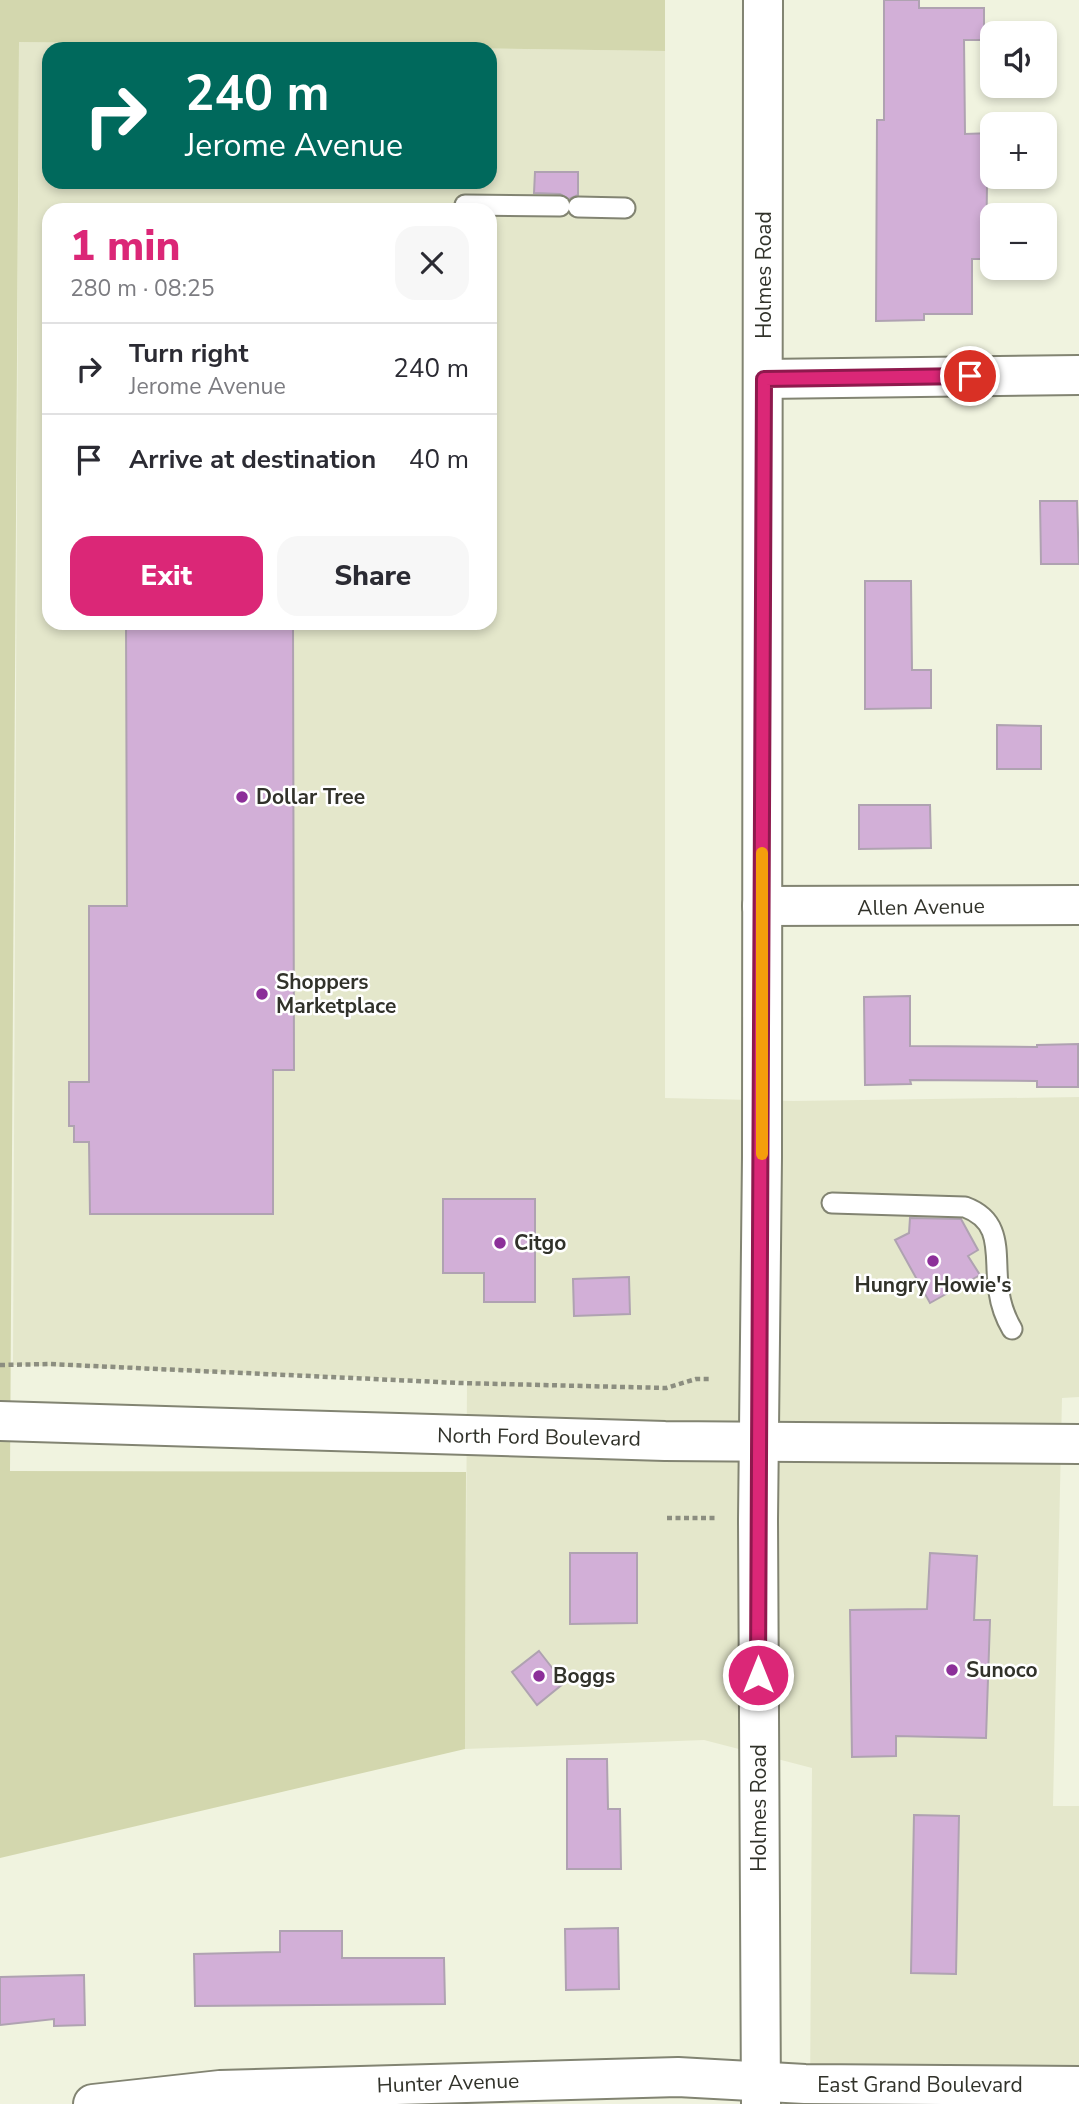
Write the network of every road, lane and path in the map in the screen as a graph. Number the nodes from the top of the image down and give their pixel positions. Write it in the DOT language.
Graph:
graph roads {
  1 [pos="763,0"];
  2 [pos="497,205"];
  3 [pos="625,208"];
  4 [pos="1079,375"];
  5 [pos="764,379"];
  6 [pos="1079,905"];
  7 [pos="762,906"];
  8 [pos="832,1203"];
  9 [pos="1012,1329"];
  10 [pos="0,1365"];
  11 [pos="711,1379"];
  12 [pos="0,1421"];
  13 [pos="760,1441"];
  14 [pos="1079,1444"];
  15 [pos="667,1518"];
  16 [pos="716,1518"];
  17 [pos="1079,2086"];
  18 [pos="761,2093"];
  19 [pos="220,2097"];
  20 [pos="93,2104"];
  1 -- 5 [label="main road, Holmes Road"];
  2 -- 3 [label="lane"];
  4 -- 5 [label="main road"];
  5 -- 7 [label="main road, Holmes Road"];
  6 -- 7 [label="main road, Allen Avenue"];
  7 -- 13 [label="main road, Holmes Road"];
  8 -- 9 [label="lane"];
  10 -- 11 [label="path"];
  12 -- 13 [label="main road, North Ford Boulevard"];
  13 -- 14 [label="main road, North Ford Boulevard"];
  13 -- 18 [label="main road, Holmes Road"];
  15 -- 16 [label="path"];
  17 -- 18 [label="main road, East Grand Boulevard"];
  18 -- 19 [label="main road, Hunter Avenue"];
  19 -- 20 [label="main road, Hunter Avenue"];
}
